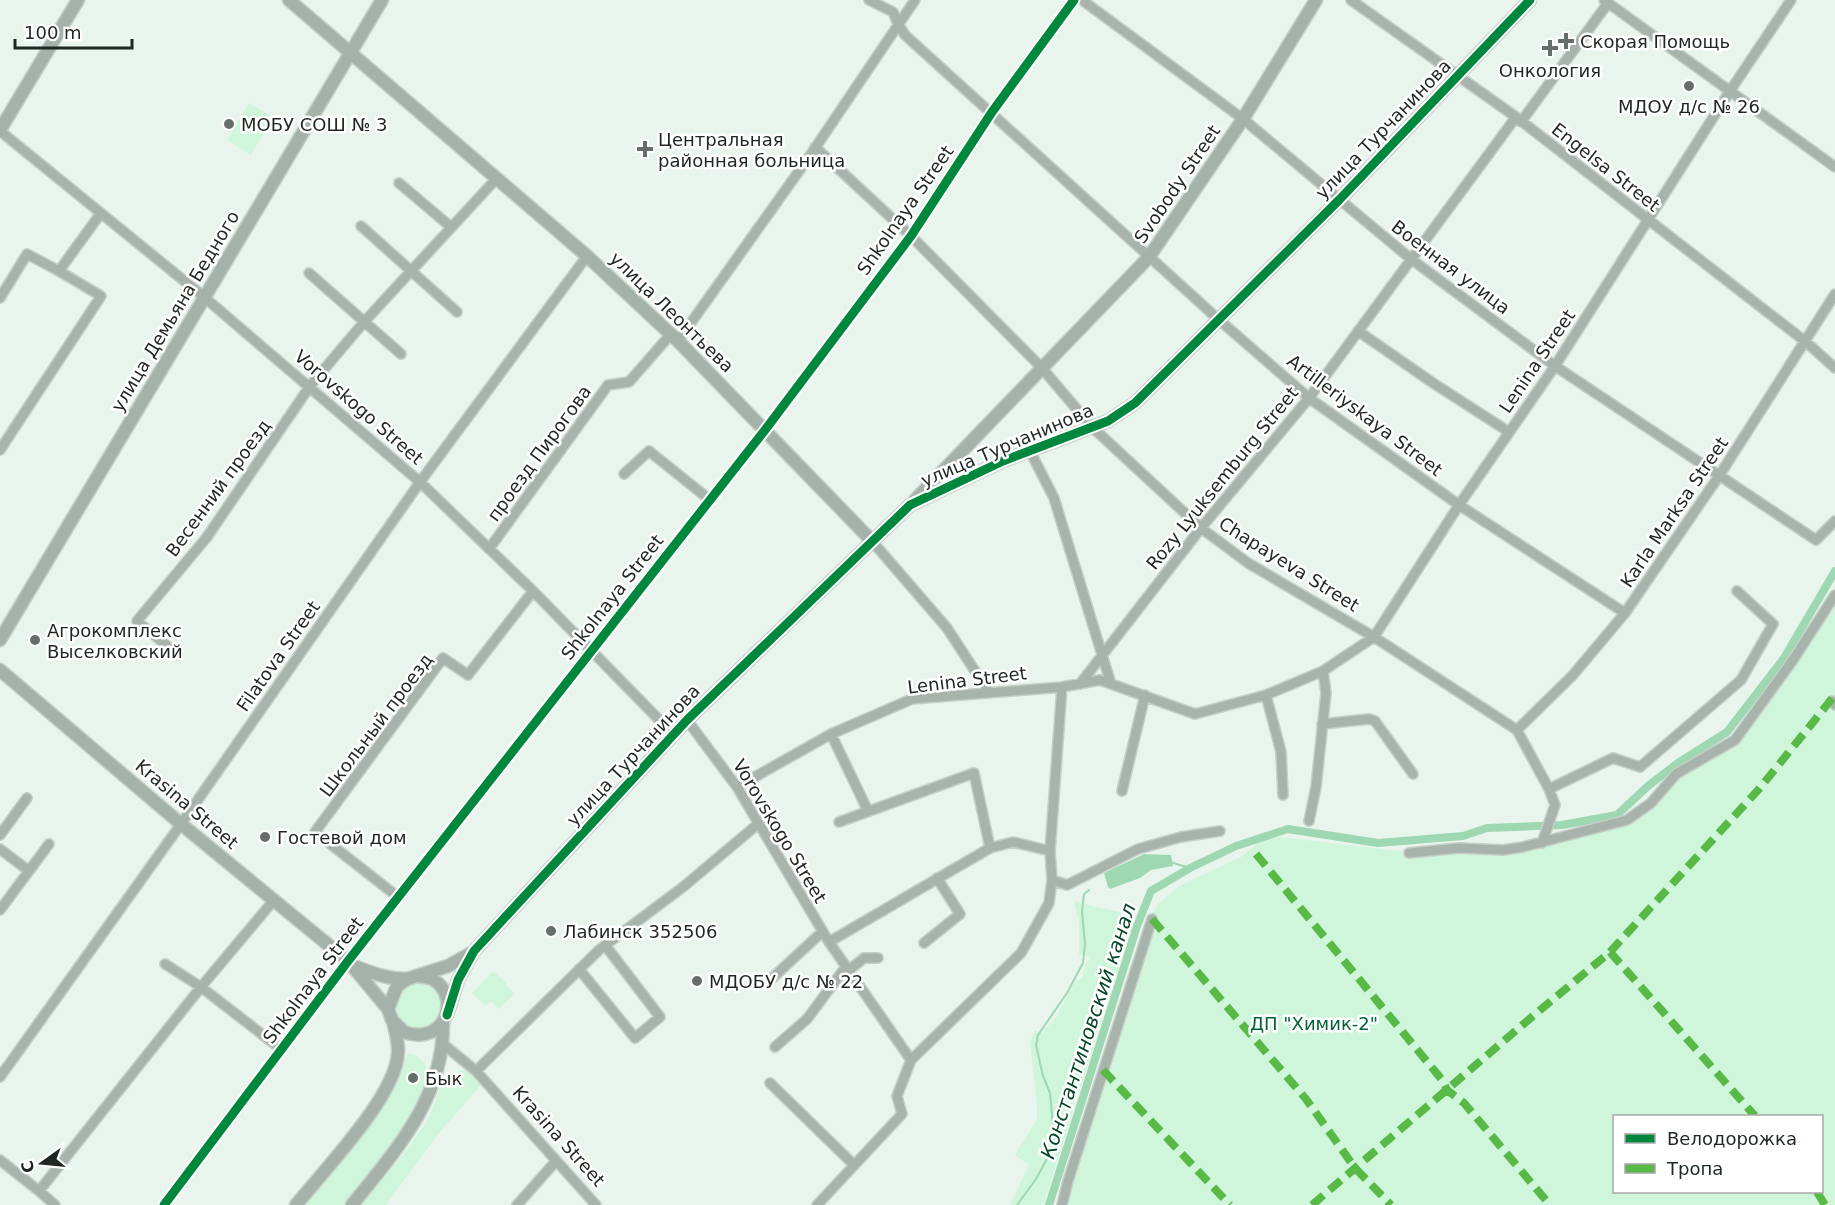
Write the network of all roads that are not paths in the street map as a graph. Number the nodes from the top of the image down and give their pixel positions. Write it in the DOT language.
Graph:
graph roads {
  1 [pos="78,0"];
  2 [pos="289,0"];
  3 [pos="382,0"];
  4 [pos="869,0"];
  5 [pos="915,0"];
  6 [pos="1074,0"];
  7 [pos="1082,0"];
  8 [pos="1316,0"];
  9 [pos="1351,0"];
  10 [pos="1530,0"];
  11 [pos="1791,0"];
  12 [pos="1606,1"];
  13 [pos="898,24"];
  14 [pos="350,54"];
  15 [pos="1458,75"];
  16 [pos="1730,91"];
  17 [pos="992,112"];
  18 [pos="1243,119"];
  19 [pos="1518,120"];
  20 [pos="0,130"];
  21 [pos="815,147"];
  22 [pos="1835,167"];
  23 [pos="497,178"];
  24 [pos="399,183"];
  25 [pos="1339,200"];
  26 [pos="101,213"];
  27 [pos="1648,221"];
  28 [pos="361,226"];
  29 [pos="451,228"];
  30 [pos="911,236"];
  31 [pos="587,256"];
  32 [pos="1149,257"];
  33 [pos="1411,259"];
  34 [pos="412,270"];
  35 [pos="59,271"];
  36 [pos="309,273"];
  37 [pos="1835,294"];
  38 [pos="204,297"];
  39 [pos="0,298"];
  40 [pos="457,312"];
  41 [pos="1218,319"];
  42 [pos="364,322"];
  43 [pos="1358,331"];
  44 [pos="674,338"];
  45 [pos="1806,342"];
  46 [pos="401,354"];
  47 [pos="1555,366"];
  48 [pos="1041,367"];
  49 [pos="1835,368"];
  50 [pos="310,386"];
  51 [pos="1309,398"];
  52 [pos="1092,427"];
  53 [pos="765,430"];
  54 [pos="1509,432"];
  55 [pos="0,450"];
  56 [pos="1029,451"];
  57 [pos="624,474"];
  58 [pos="1719,476"];
  59 [pos="420,482"];
  60 [pos="710,500"];
  61 [pos="910,505"];
  62 [pos="1459,505"];
  63 [pos="1835,521"];
  64 [pos="1200,528"];
  65 [pos="871,540"];
  66 [pos="489,549"];
  67 [pos="533,591"];
  68 [pos="1737,591"];
  69 [pos="1835,595"];
  70 [pos="1625,613"];
  71 [pos="1374,637"];
  72 [pos="0,640"];
  73 [pos="591,651"];
  74 [pos="177,655"];
  75 [pos="1102,655"];
  76 [pos="0,670"];
  77 [pos="1323,671"];
  78 [pos="1080,684"];
  79 [pos="1111,684"];
  80 [pos="1062,687"];
  81 [pos="988,691"];
  82 [pos="1145,695"];
  83 [pos="1266,695"];
  84 [pos="687,720"];
  85 [pos="1322,724"];
  86 [pos="1517,730"];
  87 [pos="673,734"];
  88 [pos="831,734"];
  89 [pos="1413,774"];
  90 [pos="737,786"];
  91 [pos="1549,789"];
  92 [pos="1122,791"];
  93 [pos="1282,795"];
  94 [pos="27,798"];
  95 [pos="868,811"];
  96 [pos="1309,821"];
  97 [pos="839,822"];
  98 [pos="181,824"];
  99 [pos="758,824"];
  100 [pos="1220,831"];
  101 [pos="0,835"];
  102 [pos="1542,843"];
  103 [pos="49,844"];
  104 [pos="990,848"];
  105 [pos="0,849"];
  106 [pos="1050,851"];
  107 [pos="1409,853"];
  108 [pos="29,871"];
  109 [pos="937,878"];
  110 [pos="1052,880"];
  111 [pos="398,897"];
  112 [pos="274,900"];
  113 [pos="0,910"];
  114 [pos="1152,919"];
  115 [pos="822,932"];
  116 [pos="829,942"];
  117 [pos="924,943"];
  118 [pos="604,945"];
  119 [pos="474,951"];
  120 [pos="878,958"];
  121 [pos="350,963"];
  122 [pos="165,964"];
  123 [pos="579,969"];
  124 [pos="847,970"];
  125 [pos="412,977"];
  126 [pos="768,982"];
  127 [pos="201,987"];
  128 [pos="390,1014"];
  129 [pos="445,1019"];
  130 [pos="408,1034"];
  131 [pos="443,1044"];
  132 [pos="775,1047"];
  133 [pos="281,1049"];
  134 [pos="911,1060"];
  135 [pos="476,1071"];
  136 [pos="1,1073"];
  137 [pos="770,1083"];
  138 [pos="0,1160"];
  139 [pos="556,1161"];
  140 [pos="854,1164"];
  141 [pos="39,1191"];
  142 [pos="55,1205"];
  143 [pos="164,1205"];
  144 [pos="296,1205"];
  145 [pos="352,1205"];
  146 [pos="517,1205"];
  147 [pos="596,1205"];
  148 [pos="817,1205"];
  149 [pos="1062,1205"];
  1 -- 20 [label="street"];
  2 -- 14 [label="street, улица Леонтьева"];
  3 -- 14 [label="street, улица Демьяна Бедного"];
  4 -- 13 [label="street, Artilleriyskaya Street"];
  5 -- 13 [label="street, проезд Пирогова"];
  6 -- 17 [label="street, Shkolnaya Street"];
  7 -- 18 [label="street, Военная улица"];
  8 -- 18 [label="street, Svobody Street"];
  9 -- 15 [label="street, Engelsa Street"];
  10 -- 15 [label="street, улица Турчанинова"];
  11 -- 16 [label="street, Lenina Street"];
  12 -- 16 [label="street"];
  12 -- 19 [label="street, Rozy Lyuksemburg Street"];
  13 -- 17 [label="street, Artilleriyskaya Street"];
  13 -- 21 [label="street, проезд Пирогова"];
  14 -- 23 [label="street, улица Леонтьева"];
  14 -- 38 [label="street, улица Демьяна Бедного"];
  15 -- 19 [label="street, Engelsa Street"];
  15 -- 25 [label="street, улица Турчанинова"];
  16 -- 22 [label="street"];
  16 -- 27 [label="street, Lenina Street"];
  17 -- 30 [label="street, Shkolnaya Street"];
  17 -- 32 [label="street, Artilleriyskaya Street"];
  18 -- 25 [label="street, Военная улица"];
  18 -- 32 [label="street, Svobody Street"];
  19 -- 27 [label="street, Engelsa Street"];
  19 -- 33 [label="street, Rozy Lyuksemburg Street"];
  20 -- 26 [label="street, Vorovskogo Street"];
  21 -- 30 [label="street, Chapayeva Street"];
  21 -- 44 [label="street, проезд Пирогова"];
  23 -- 29 [label="street"];
  23 -- 31 [label="street, улица Леонтьева"];
  24 -- 29 [label="street"];
  25 -- 33 [label="street, Военная улица"];
  25 -- 41 [label="street, улица Турчанинова"];
  26 -- 35 [label="street"];
  26 -- 38 [label="street, Vorovskogo Street"];
  27 -- 45 [label="street, Engelsa Street"];
  27 -- 47 [label="street, Lenina Street"];
  28 -- 34 [label="street"];
  29 -- 34 [label="street"];
  30 -- 48 [label="street, Chapayeva Street"];
  30 -- 53 [label="street, Shkolnaya Street"];
  31 -- 44 [label="street, улица Леонтьева"];
  31 -- 59 [label="street, Filatova Street"];
  32 -- 41 [label="street, Artilleriyskaya Street"];
  32 -- 48 [label="street, Svobody Street"];
  33 -- 43 [label="street, Rozy Lyuksemburg Street"];
  33 -- 47 [label="street, Военная улица"];
  34 -- 40 [label="street"];
  34 -- 42 [label="street"];
  35 -- 39 [label="street"];
  35 -- 55 [label="street"];
  36 -- 42 [label="street"];
  37 -- 45 [label="street, Karla Marksa Street"];
  38 -- 50 [label="street, Vorovskogo Street"];
  38 -- 72 [label="street, улица Демьяна Бедного"];
  41 -- 51 [label="street, Artilleriyskaya Street"];
  41 -- 52 [label="street, улица Турчанинова"];
  42 -- 46 [label="street"];
  42 -- 50 [label="street"];
  43 -- 51 [label="street, Rozy Lyuksemburg Street"];
  43 -- 54 [label="street"];
  44 -- 53 [label="street, улица Леонтьева"];
  44 -- 66 [label="street, проезд Пирогова"];
  45 -- 49 [label="street, Engelsa Street"];
  45 -- 58 [label="street, Karla Marksa Street"];
  47 -- 54 [label="street, Lenina Street"];
  47 -- 58 [label="street, Военная улица"];
  48 -- 52 [label="street, Chapayeva Street"];
  48 -- 61 [label="street, Svobody Street"];
  50 -- 59 [label="street, Vorovskogo Street"];
  50 -- 74 [label="street, Весенний проезд"];
  51 -- 62 [label="street, Artilleriyskaya Street"];
  51 -- 64 [label="street, Rozy Lyuksemburg Street"];
  52 -- 56 [label="street, улица Турчанинова"];
  52 -- 64 [label="street, Chapayeva Street"];
  53 -- 60 [label="street, Shkolnaya Street"];
  53 -- 65 [label="street, улица Леонтьева"];
  54 -- 62 [label="street, Lenina Street"];
  56 -- 61 [label="street, улица Турчанинова"];
  56 -- 75 [label="street"];
  57 -- 60 [label="street"];
  58 -- 63 [label="street, Военная улица"];
  58 -- 70 [label="street, Karla Marksa Street"];
  59 -- 66 [label="street, Vorovskogo Street"];
  59 -- 98 [label="street, Filatova Street"];
  60 -- 73 [label="street, Shkolnaya Street"];
  61 -- 65 [label="street, улица Турчанинова"];
  62 -- 70 [label="street, Artilleriyskaya Street"];
  62 -- 71 [label="street, Lenina Street"];
  64 -- 71 [label="street, Chapayeva Street"];
  64 -- 75 [label="street, Rozy Lyuksemburg Street"];
  65 -- 81 [label="street, улица Леонтьева"];
  65 -- 84 [label="street, улица Турчанинова"];
  66 -- 67 [label="street, Vorovskogo Street"];
  67 -- 73 [label="street, Vorovskogo Street"];
  67 -- 111 [label="street, Школьный проезд"];
  68 -- 91 [label="street"];
  69 -- 102 [label="street"];
  70 -- 86 [label="street, Karla Marksa Street"];
  71 -- 77 [label="street, Lenina Street"];
  71 -- 86 [label="street, Chapayeva Street"];
  73 -- 87 [label="street, Vorovskogo Street"];
  73 -- 111 [label="street, Shkolnaya Street"];
  75 -- 78 [label="street, Rozy Lyuksemburg Street"];
  75 -- 79 [label="street"];
  76 -- 98 [label="street, Krasina Street"];
  77 -- 83 [label="street, Lenina Street"];
  77 -- 85 [label="street"];
  78 -- 79 [label="street, Lenina Street"];
  78 -- 80 [label="street, Lenina Street"];
  79 -- 82 [label="street, Lenina Street"];
  80 -- 81 [label="street, Lenina Street"];
  80 -- 106 [label="street"];
  81 -- 88 [label="street, Lenina Street"];
  82 -- 83 [label="street, Lenina Street"];
  82 -- 92 [label="street"];
  83 -- 93 [label="street"];
  84 -- 87 [label="street, улица Турчанинова"];
  84 -- 90 [label="street, Vorovskogo Street"];
  85 -- 89 [label="street"];
  85 -- 96 [label="street"];
  86 -- 91 [label="street, Chapayeva Street"];
  87 -- 119 [label="street, улица Турчанинова"];
  88 -- 90 [label="street, Lenina Street"];
  88 -- 95 [label="street"];
  90 -- 99 [label="street, Vorovskogo Street"];
  91 -- 102 [label="street"];
  94 -- 101 [label="street"];
  95 -- 97 [label="street"];
  95 -- 104 [label="street"];
  98 -- 112 [label="street, Krasina Street"];
  98 -- 136 [label="street, Filatova Street"];
  99 -- 115 [label="street, Vorovskogo Street"];
  99 -- 118 [label="street"];
  100 -- 110 [label="street"];
  102 -- 107 [label="street"];
  103 -- 108 [label="street"];
  104 -- 106 [label="street"];
  104 -- 109 [label="street"];
  105 -- 108 [label="street"];
  106 -- 110 [label="street"];
  108 -- 113 [label="street"];
  109 -- 116 [label="street"];
  109 -- 117 [label="street"];
  110 -- 134 [label="street"];
  111 -- 121 [label="street, Shkolnaya Street"];
  112 -- 121 [label="street, Krasina Street"];
  112 -- 127 [label="street"];
  114 -- 149 [label="street"];
  115 -- 116 [label="street, Vorovskogo Street"];
  115 -- 126 [label="street"];
  116 -- 124 [label="street, Vorovskogo Street"];
  118 -- 123 [label="street"];
  118 -- 123 [label="street"];
  119 -- 125 [label="street, улица Турчанинова"];
  119 -- 129 [label="street, улица Турчанинова"];
  120 -- 124 [label="street"];
  121 -- 125 [label="street, Krasina Street"];
  121 -- 128 [label="street, Krasina Street"];
  121 -- 133 [label="street, Shkolnaya Street"];
  122 -- 127 [label="street"];
  123 -- 135 [label="street"];
  124 -- 132 [label="street"];
  124 -- 134 [label="street, Vorovskogo Street"];
  125 -- 128 [label="street"];
  125 -- 129 [label="street"];
  127 -- 133 [label="street"];
  127 -- 141 [label="street"];
  128 -- 130 [label="street"];
  128 -- 144 [label="street"];
  129 -- 130 [label="street"];
  129 -- 131 [label="street, улица Турчанинова"];
  130 -- 131 [label="street, Krasina Street"];
  131 -- 135 [label="street, Krasina Street"];
  131 -- 145 [label="street, улица Турчанинова"];
  133 -- 143 [label="street, Shkolnaya Street"];
  134 -- 140 [label="street"];
  135 -- 139 [label="street, Krasina Street"];
  137 -- 140 [label="street"];
  138 -- 141 [label="street"];
  139 -- 146 [label="street"];
  139 -- 147 [label="street, Krasina Street"];
  140 -- 148 [label="street"];
  141 -- 142 [label="street"];
}
